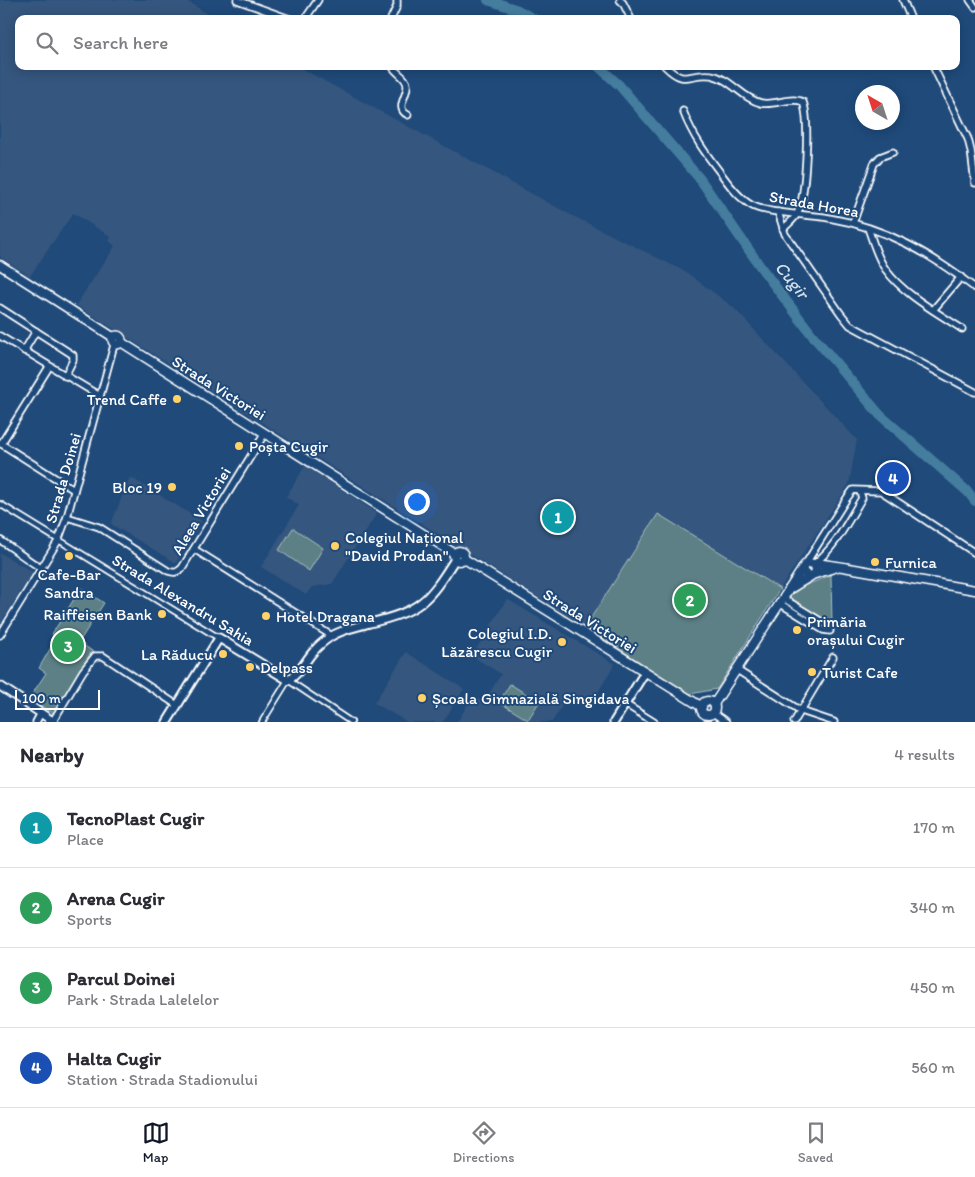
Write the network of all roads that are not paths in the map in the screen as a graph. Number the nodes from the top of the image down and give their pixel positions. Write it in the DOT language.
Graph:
graph roads {
  1 [pos="237,0"];
  2 [pos="318,0"];
  3 [pos="397,0"];
  4 [pos="620,0"];
  5 [pos="903,0"];
  6 [pos="970,0"];
  7 [pos="975,7"];
  8 [pos="279,15"];
  9 [pos="308,15"];
  10 [pos="392,15"];
  11 [pos="629,15"];
  12 [pos="909,15"];
  13 [pos="394,70"];
  14 [pos="670,70"];
  15 [pos="935,70"];
  16 [pos="683,111"];
  17 [pos="408,115"];
  18 [pos="893,152"];
  19 [pos="975,183"];
  20 [pos="778,212"];
  21 [pos="798,213"];
  22 [pos="853,224"];
  23 [pos="868,228"];
  24 [pos="783,229"];
  25 [pos="0,265"];
  26 [pos="961,277"];
  27 [pos="975,288"];
  28 [pos="0,308"];
  29 [pos="933,310"];
  30 [pos="962,329"];
  31 [pos="36,331"];
  32 [pos="0,336"];
  33 [pos="116,341"];
  34 [pos="24,351"];
  35 [pos="50,367"];
  36 [pos="66,376"];
  37 [pos="974,390"];
  38 [pos="100,396"];
  39 [pos="265,433"];
  40 [pos="1,443"];
  41 [pos="74,490"];
  42 [pos="860,492"];
  43 [pos="0,504"];
  44 [pos="68,517"];
  45 [pos="0,540"];
  46 [pos="58,541"];
  47 [pos="194,549"];
  48 [pos="975,553"];
  49 [pos="458,557"];
  50 [pos="41,568"];
  51 [pos="811,568"];
  52 [pos="975,590"];
  53 [pos="783,597"];
  54 [pos="825,628"];
  55 [pos="0,635"];
  56 [pos="332,636"];
  57 [pos="219,638"];
  58 [pos="833,657"];
  59 [pos="737,670"];
  60 [pos="645,672"];
  61 [pos="288,680"];
  62 [pos="0,686"];
  63 [pos="625,704"];
  64 [pos="714,704"];
  65 [pos="178,705"];
  66 [pos="702,707"];
  67 [pos="801,711"];
  68 [pos="41,713"];
  69 [pos="712,713"];
  70 [pos="830,721"];
  71 [pos="36,722"];
  72 [pos="54,722"];
  73 [pos="167,722"];
  74 [pos="262,722"];
  75 [pos="351,722"];
  76 [pos="614,722"];
  77 [pos="654,722"];
  78 [pos="726,722"];
  79 [pos="794,722"];
  1 -- 8 [label="street"];
  2 -- 9 [label="street"];
  3 -- 10 [label="street"];
  4 -- 11 [label="street"];
  5 -- 12 [label="street"];
  6 -- 7 [label="street"];
  13 -- 17 [label="street"];
  14 -- 21 [label="street"];
  15 -- 19 [label="street"];
  16 -- 20 [label="street, Strada Horea"];
  18 -- 22 [label="street"];
  20 -- 21 [label="street, Strada Horea"];
  20 -- 24 [label="street"];
  21 -- 22 [label="street, Strada Horea"];
  21 -- 24 [label="street"];
  22 -- 23 [label="street, Strada Horea"];
  23 -- 26 [label="street, Strada Horea"];
  23 -- 29 [label="street"];
  24 -- 37 [label="street"];
  25 -- 33 [label="main road, Strada Victoriei"];
  26 -- 27 [label="street, Strada Horea"];
  26 -- 29 [label="street"];
  28 -- 31 [label="street"];
  29 -- 30 [label="street"];
  31 -- 34 [label="street"];
  31 -- 36 [label="street"];
  32 -- 34 [label="street"];
  33 -- 38 [label="street, Strada Doinei"];
  33 -- 39 [label="main road, Strada Victoriei"];
  34 -- 35 [label="street"];
  35 -- 36 [label="street"];
  35 -- 40 [label="street"];
  36 -- 38 [label="street"];
  38 -- 41 [label="street, Strada Doinei"];
  39 -- 47 [label="street, Aleea Victoriei"];
  39 -- 49 [label="main road, Strada Victoriei"];
  40 -- 41 [label="street"];
  41 -- 44 [label="street, Strada Doinei"];
  42 -- 48 [label="street"];
  42 -- 51 [label="street"];
  42 -- 51 [label="street"];
  43 -- 46 [label="street, Strada Alexandru Sahia"];
  44 -- 46 [label="street, Strada Doinei"];
  44 -- 47 [label="street, Aleea Victoriei"];
  45 -- 50 [label="street"];
  46 -- 50 [label="street, Strada Doinei"];
  46 -- 57 [label="street, Strada Alexandru Sahia"];
  47 -- 56 [label="street"];
  49 -- 56 [label="street"];
  49 -- 60 [label="main road, Strada Victoriei"];
  50 -- 55 [label="street, Strada Doinei"];
  51 -- 52 [label="main road"];
  51 -- 53 [label="main road"];
  53 -- 54 [label="street"];
  53 -- 59 [label="main road"];
  56 -- 61 [label="street"];
  57 -- 61 [label="street, Strada Alexandru Sahia"];
  57 -- 65 [label="street"];
  58 -- 67 [label="street"];
  59 -- 64 [label="main road"];
  59 -- 67 [label="street"];
  60 -- 63 [label="street"];
  60 -- 66 [label="main road, Strada Victoriei"];
  61 -- 74 [label="street"];
  61 -- 75 [label="street, Strada Alexandru Sahia"];
  62 -- 68 [label="street"];
  63 -- 76 [label="street"];
  63 -- 77 [label="street"];
  64 -- 66 [label="main road"];
  64 -- 69 [label="main road"];
  65 -- 72 [label="street"];
  65 -- 73 [label="street"];
  66 -- 69 [label="main road"];
  67 -- 70 [label="street"];
  67 -- 79 [label="street"];
  68 -- 71 [label="street"];
  68 -- 72 [label="street"];
  69 -- 78 [label="street"];
}
